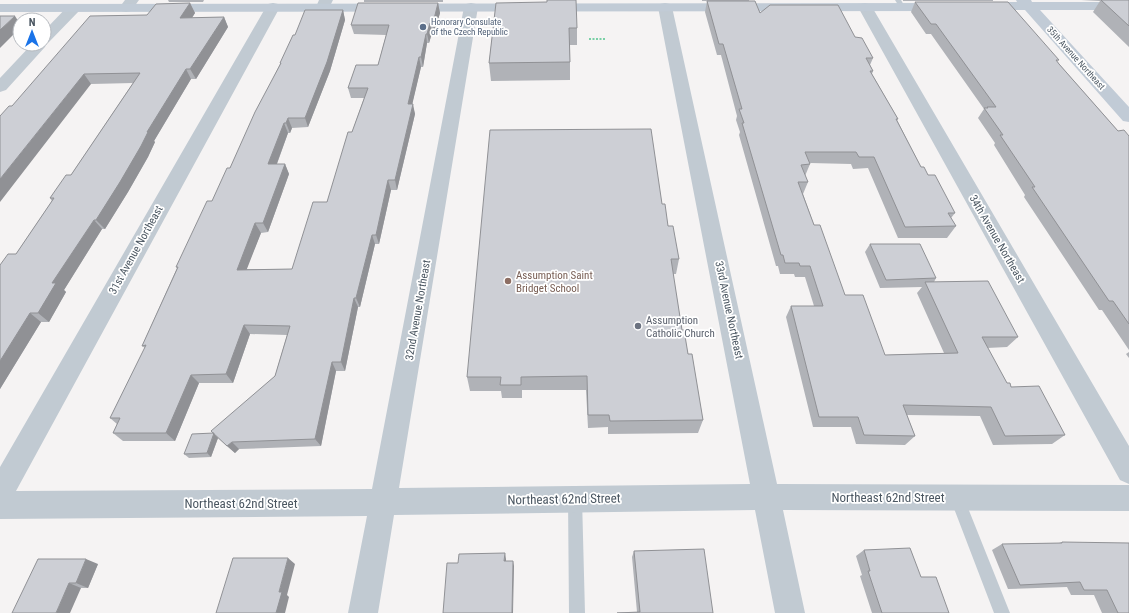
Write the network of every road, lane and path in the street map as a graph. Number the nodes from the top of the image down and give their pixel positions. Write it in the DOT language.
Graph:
graph roads {
  1 [pos="325,3"];
  2 [pos="520,3"];
  3 [pos="900,3"];
  4 [pos="1026,3"];
  5 [pos="129,4"];
  6 [pos="774,4"];
  7 [pos="956,6"];
  8 [pos="971,6"];
  9 [pos="1129,6"];
  10 [pos="272,7"];
  11 [pos="471,7"];
  12 [pos="865,7"];
  13 [pos="0,8"];
  14 [pos="74,8"];
  15 [pos="665,8"];
  16 [pos="52,31"];
  17 [pos="589,39"];
  18 [pos="605,39"];
  19 [pos="33,52"];
  20 [pos="0,87"];
  21 [pos="1129,117"];
  22 [pos="1129,471"];
  23 [pos="0,493"];
  24 [pos="767,497"];
  25 [pos="957,497"];
  26 [pos="575,498"];
  27 [pos="1129,498"];
  28 [pos="382,502"];
  29 [pos="0,505"];
  30 [pos="363,613"];
  31 [pos="577,613"];
  32 [pos="790,613"];
  33 [pos="1002,613"];
  1 -- 10 [label="main road"];
  1 -- 11 [label="main road"];
  2 -- 11 [label="main road"];
  2 -- 15 [label="main road"];
  3 -- 7 [label="main road"];
  3 -- 12 [label="main road"];
  4 -- 8 [label="main road"];
  4 -- 9 [label="main road"];
  4 -- 21 [label="main road, 35th Avenue Northeast"];
  5 -- 10 [label="main road"];
  5 -- 14 [label="main road"];
  6 -- 12 [label="main road"];
  6 -- 15 [label="main road"];
  10 -- 23 [label="street, 31st Avenue Northeast"];
  11 -- 28 [label="street, 32nd Avenue Northeast"];
  12 -- 22 [label="street, 34th Avenue Northeast"];
  13 -- 14 [label="main road"];
  14 -- 16 [label="street"];
  15 -- 24 [label="street, 33rd Avenue Northeast"];
  17 -- 18 [label="path"];
  19 -- 20 [label="street"];
  24 -- 25 [label="street, Northeast 62nd Street"];
  24 -- 26 [label="street, Northeast 62nd Street"];
  24 -- 32 [label="street, 33rd Avenue Northeast"];
  25 -- 27 [label="street, Northeast 62nd Street"];
  25 -- 33 [label="lane"];
  26 -- 28 [label="street, Northeast 62nd Street"];
  26 -- 31 [label="lane"];
  28 -- 29 [label="street, Northeast 62nd Street"];
  28 -- 30 [label="street, 32nd Avenue Northeast"];
}
